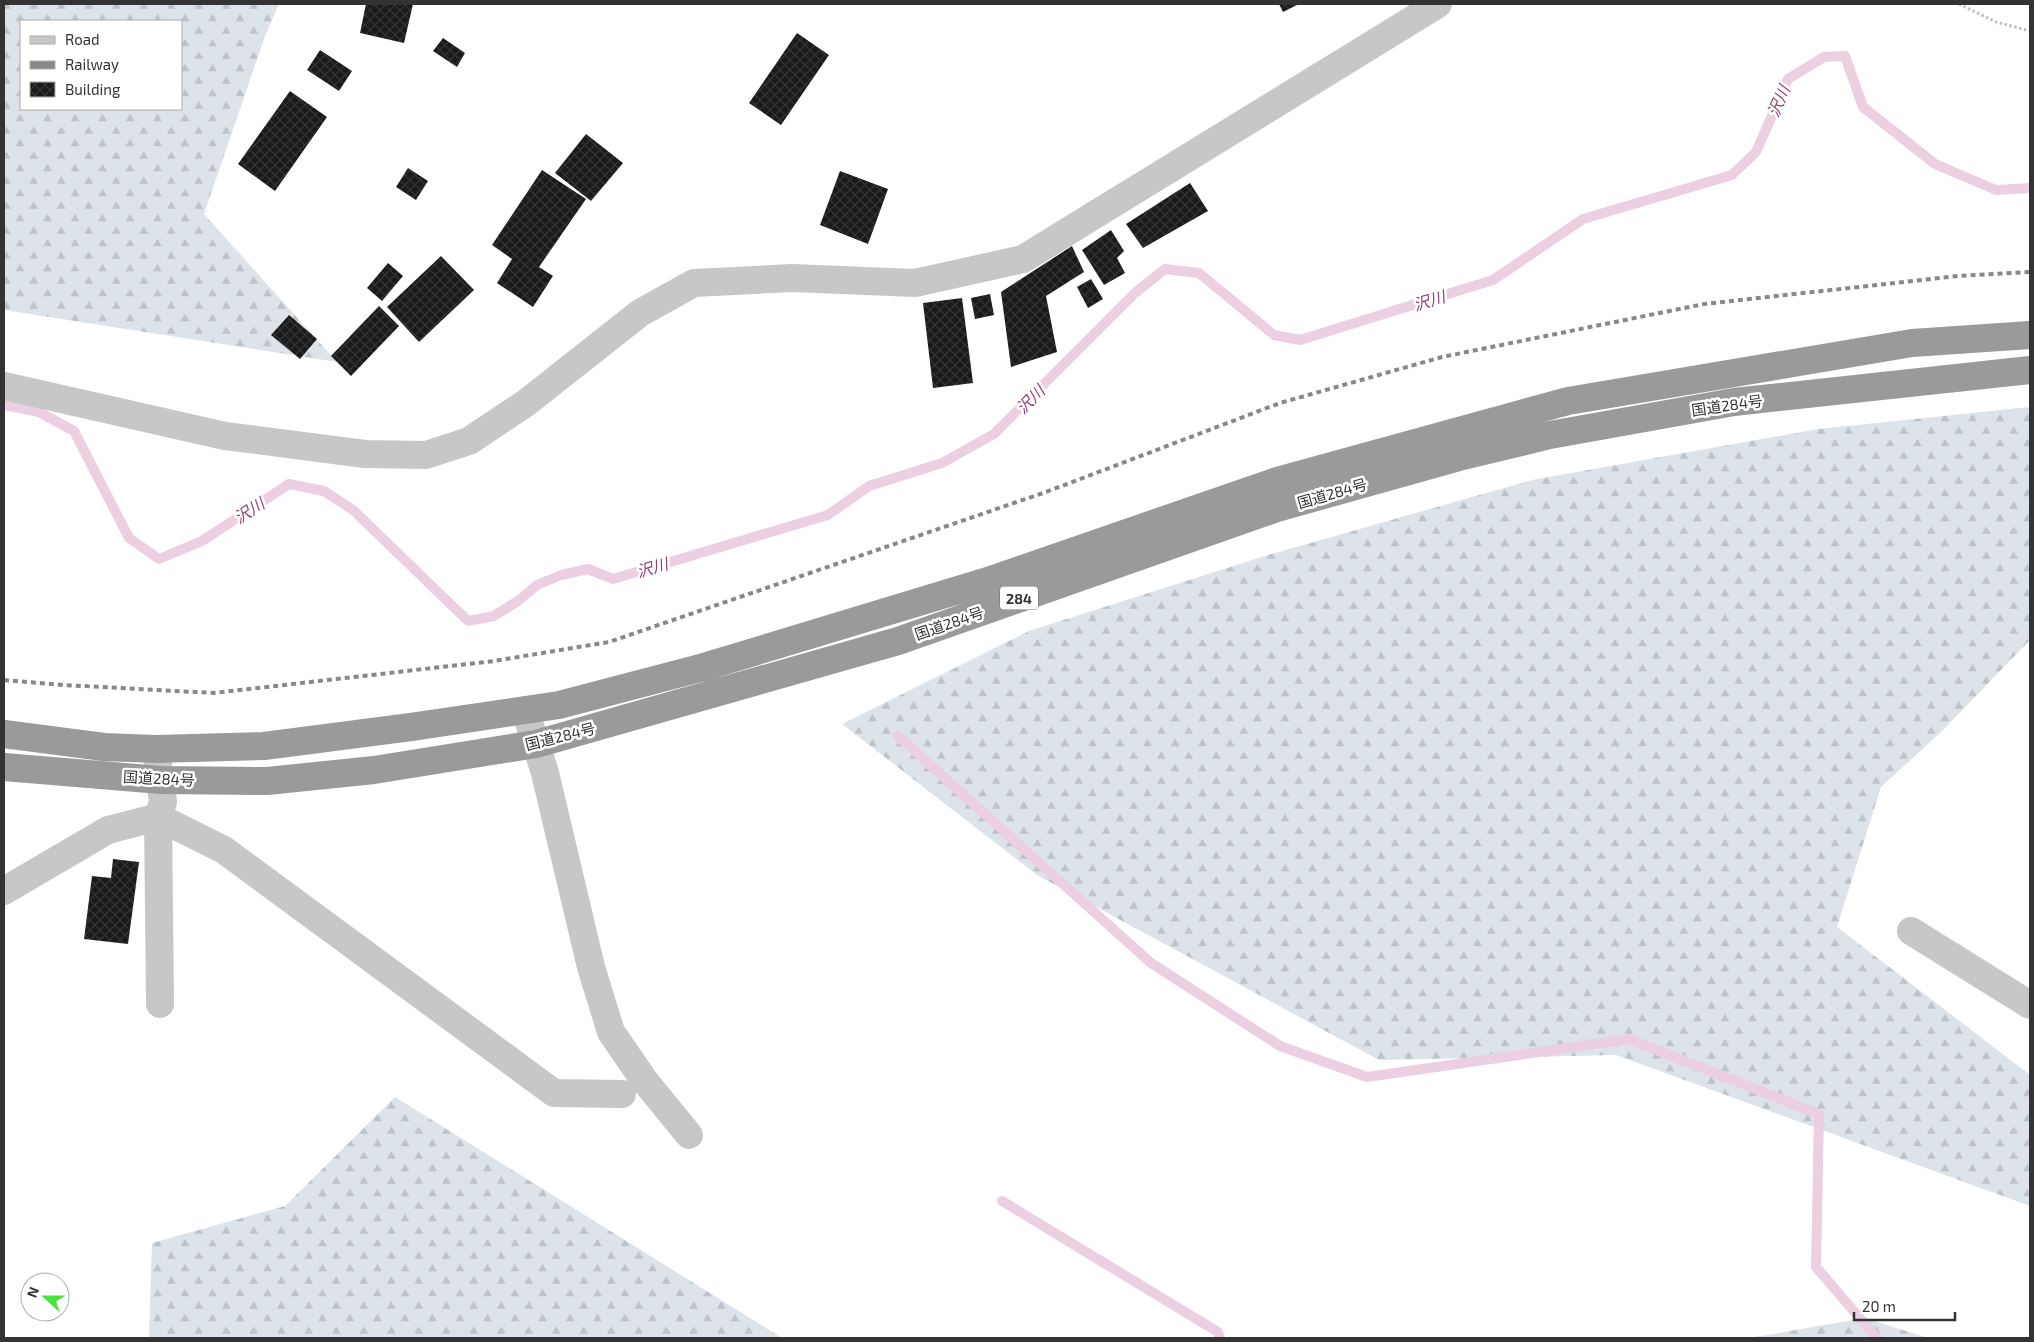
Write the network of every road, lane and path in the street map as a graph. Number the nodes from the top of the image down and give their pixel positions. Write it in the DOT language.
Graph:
graph roads {
  1 [pos="1438,4"];
  2 [pos="1958,4"];
  3 [pos="2030,31"];
  4 [pos="2030,335"];
  5 [pos="2030,370"];
  6 [pos="4,386"];
  7 [pos="525,710"];
  8 [pos="4,734"];
  9 [pos="536,744"];
  10 [pos="156,749"];
  11 [pos="4,767"];
  12 [pos="162,780"];
  13 [pos="158,816"];
  14 [pos="4,891"];
  15 [pos="1912,931"];
  16 [pos="160,1004"];
  17 [pos="2030,1006"];
  18 [pos="622,1094"];
  19 [pos="688,1135"];
  1 -- 6 [label="street"];
  2 -- 3 [label="path"];
  4 -- 7 [label="highway, 国道284号 / 284"];
  5 -- 9 [label="highway, 国道284号 / 284"];
  7 -- 9 [label="street"];
  7 -- 10 [label="highway, 国道284号 / 284"];
  8 -- 10 [label="highway, 国道284号 / 284"];
  9 -- 12 [label="highway, 国道284号 / 284"];
  9 -- 19 [label="street"];
  10 -- 12 [label="street"];
  11 -- 12 [label="highway, 国道284号 / 284"];
  12 -- 13 [label="street"];
  13 -- 14 [label="street"];
  13 -- 16 [label="street"];
  13 -- 18 [label="street"];
  15 -- 17 [label="street"];
}
